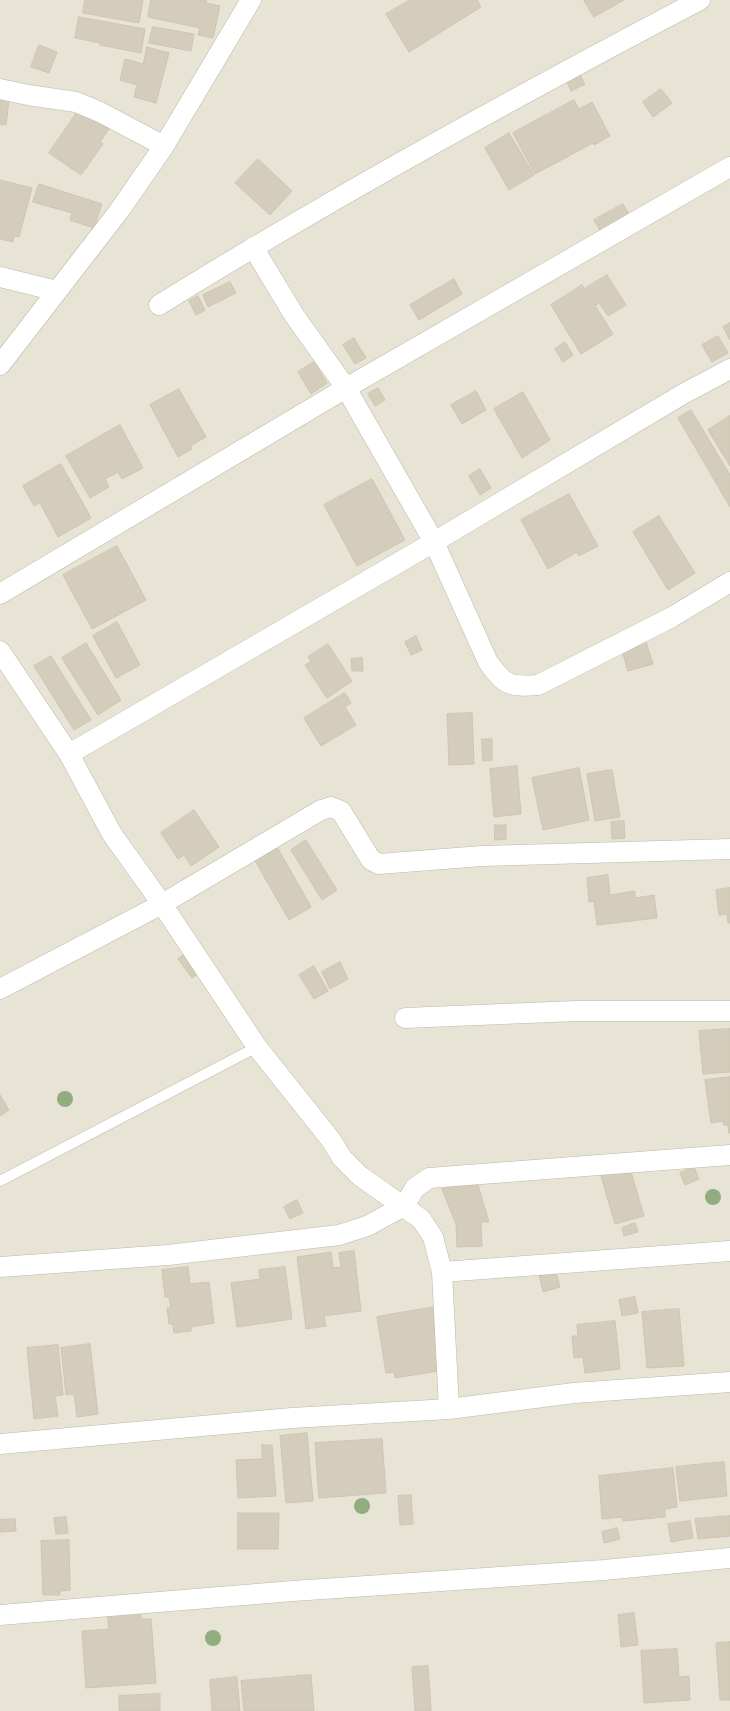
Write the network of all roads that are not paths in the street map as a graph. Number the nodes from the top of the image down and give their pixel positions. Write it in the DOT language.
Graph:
graph roads {
  1 [pos="251,0"];
  2 [pos="700,0"];
  3 [pos="0,89"];
  4 [pos="164,146"];
  5 [pos="730,167"];
  6 [pos="253,247"];
  7 [pos="0,277"];
  8 [pos="57,291"];
  9 [pos="159,305"];
  10 [pos="0,365"];
  11 [pos="730,369"];
  12 [pos="346,388"];
  13 [pos="434,542"];
  14 [pos="730,582"];
  15 [pos="0,594"];
  16 [pos="0,651"];
  17 [pos="68,754"];
  18 [pos="730,849"];
  19 [pos="162,904"];
  20 [pos="0,989"];
  21 [pos="730,1011"];
  22 [pos="405,1018"];
  23 [pos="257,1047"];
  24 [pos="730,1154"];
  25 [pos="0,1181"];
  26 [pos="404,1206"];
  27 [pos="730,1250"];
  28 [pos="0,1267"];
  29 [pos="442,1272"];
  30 [pos="730,1382"];
  31 [pos="449,1409"];
  32 [pos="0,1444"];
  33 [pos="730,1558"];
  34 [pos="0,1616"];
  1 -- 4 [label="street"];
  2 -- 6 [label="street"];
  3 -- 4 [label="street"];
  4 -- 8 [label="street"];
  5 -- 12 [label="street"];
  6 -- 9 [label="street"];
  6 -- 12 [label="street"];
  7 -- 8 [label="street"];
  8 -- 10 [label="street"];
  11 -- 13 [label="street"];
  12 -- 13 [label="street"];
  12 -- 15 [label="street"];
  13 -- 14 [label="street"];
  13 -- 17 [label="street"];
  16 -- 17 [label="street"];
  17 -- 19 [label="street"];
  18 -- 19 [label="street"];
  19 -- 20 [label="street"];
  19 -- 23 [label="street"];
  21 -- 22 [label="street"];
  23 -- 25 [label="lane"];
  23 -- 26 [label="street"];
  24 -- 26 [label="street"];
  26 -- 28 [label="street"];
  26 -- 29 [label="street"];
  27 -- 29 [label="street"];
  29 -- 31 [label="street"];
  30 -- 31 [label="street"];
  31 -- 32 [label="street"];
  33 -- 34 [label="street"];
}
